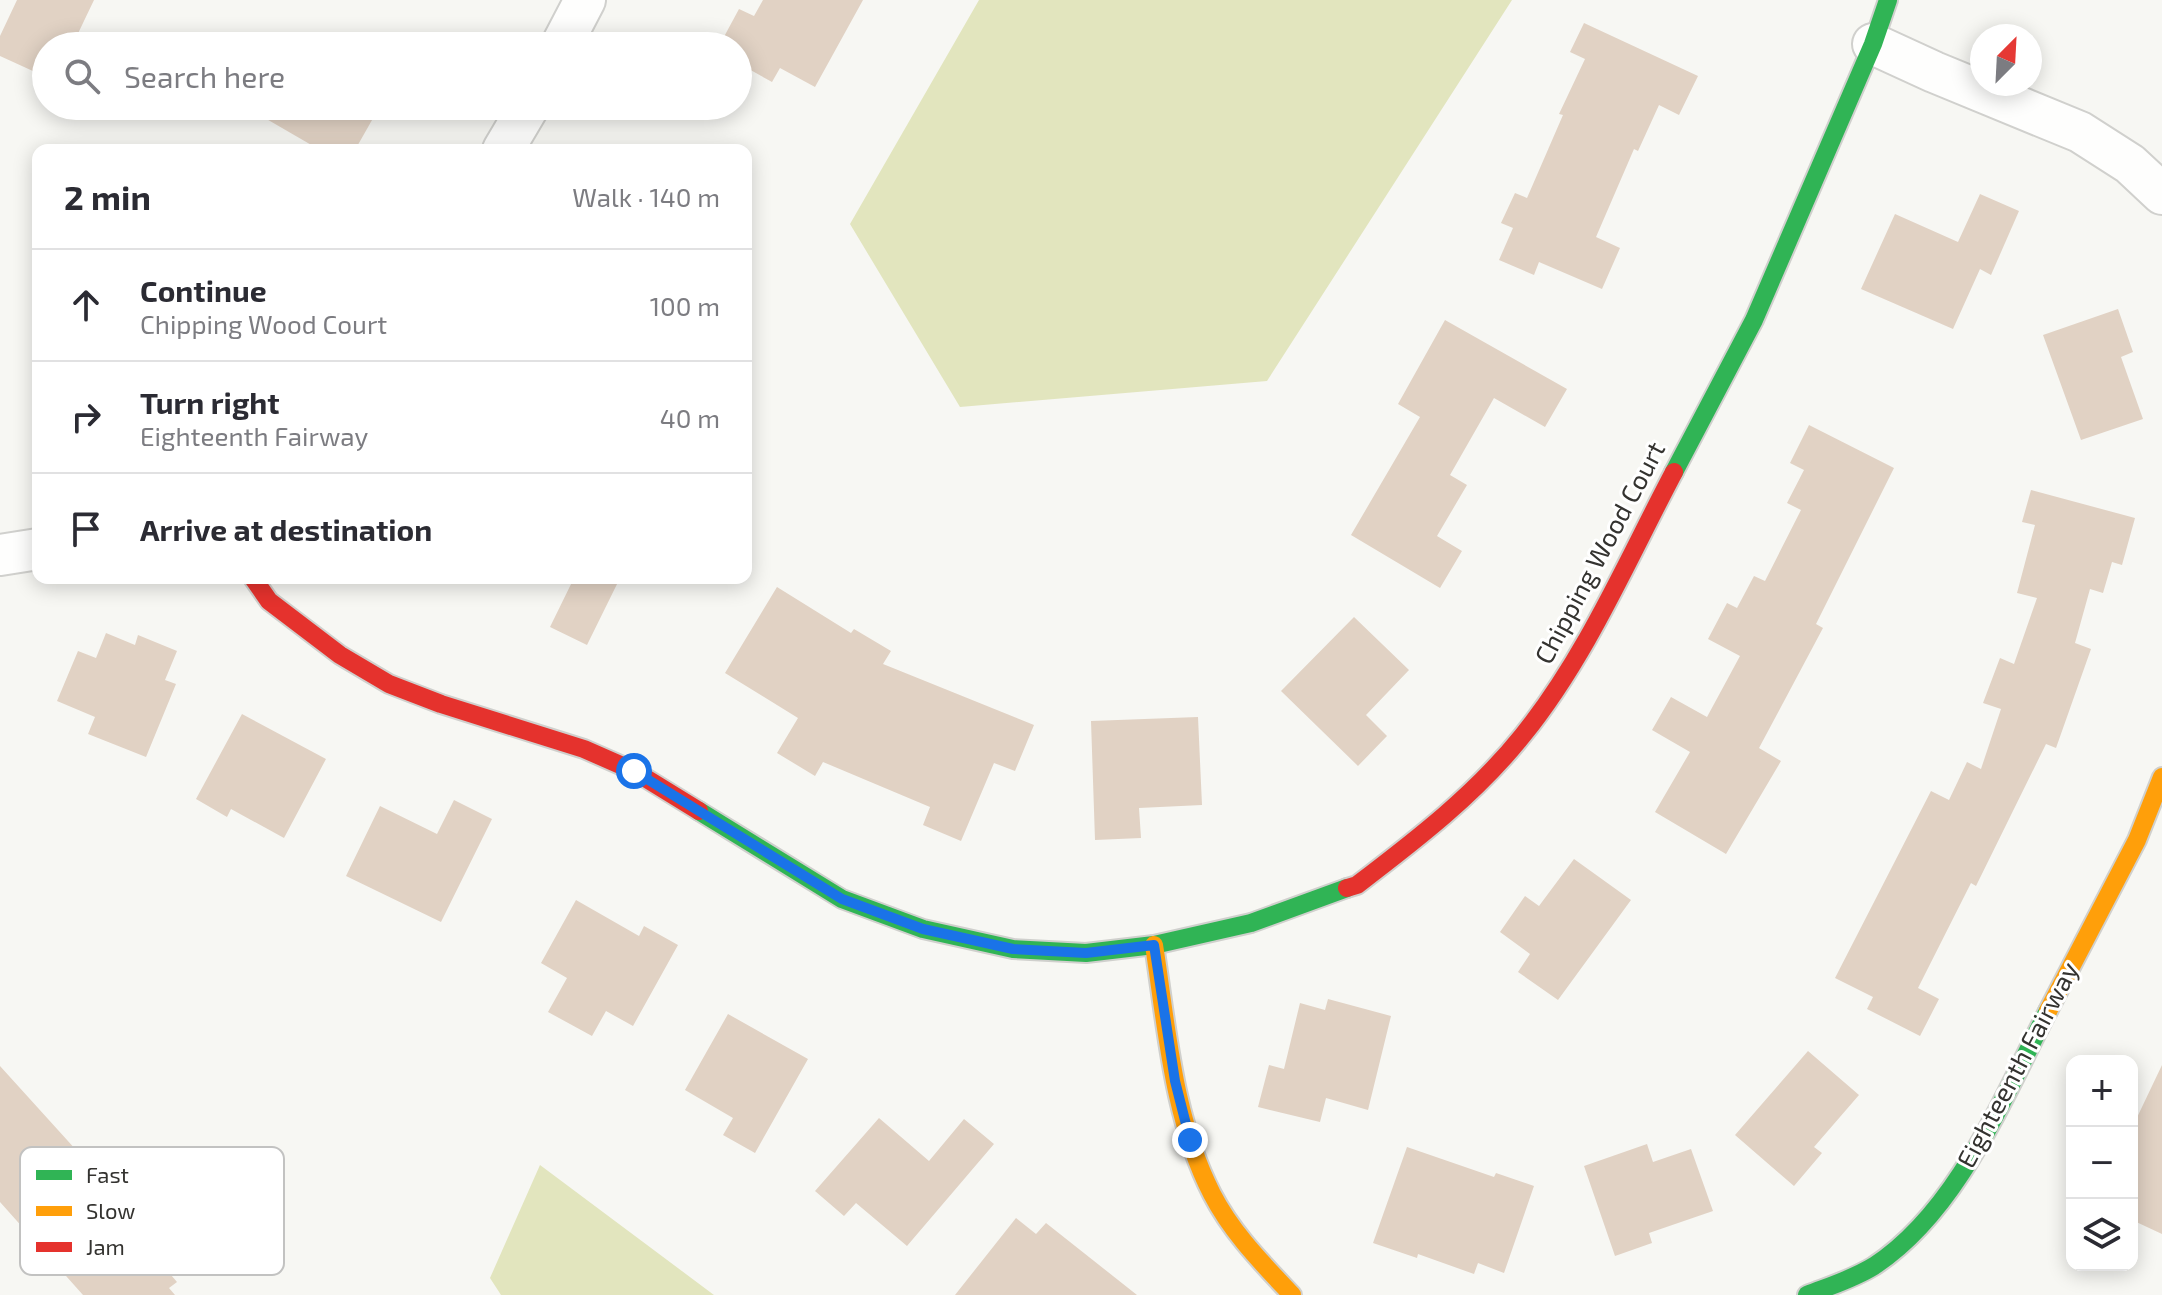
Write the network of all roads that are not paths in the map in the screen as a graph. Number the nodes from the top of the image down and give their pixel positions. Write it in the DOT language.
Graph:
graph roads {
  1 [pos="585,0"];
  2 [pos="1888,0"];
  3 [pos="568,32"];
  4 [pos="1873,44"];
  5 [pos="521,120"];
  6 [pos="507,144"];
  7 [pos="2162,194"];
  8 [pos="32,550"];
  9 [pos="0,555"];
  10 [pos="257,584"];
  11 [pos="2162,777"];
  12 [pos="1154,945"];
  13 [pos="1292,1295"];
  14 [pos="1807,1295"];
  1 -- 3 [label="street"];
  2 -- 4 [label="street, Chipping Wood Court"];
  4 -- 7 [label="street"];
  4 -- 12 [label="street, Chipping Wood Court"];
  5 -- 6 [label="street"];
  8 -- 9 [label="street"];
  10 -- 12 [label="street, Chipping Wood Court"];
  11 -- 14 [label="street, Eighteenth Fairway"];
  12 -- 13 [label="street"];
}
